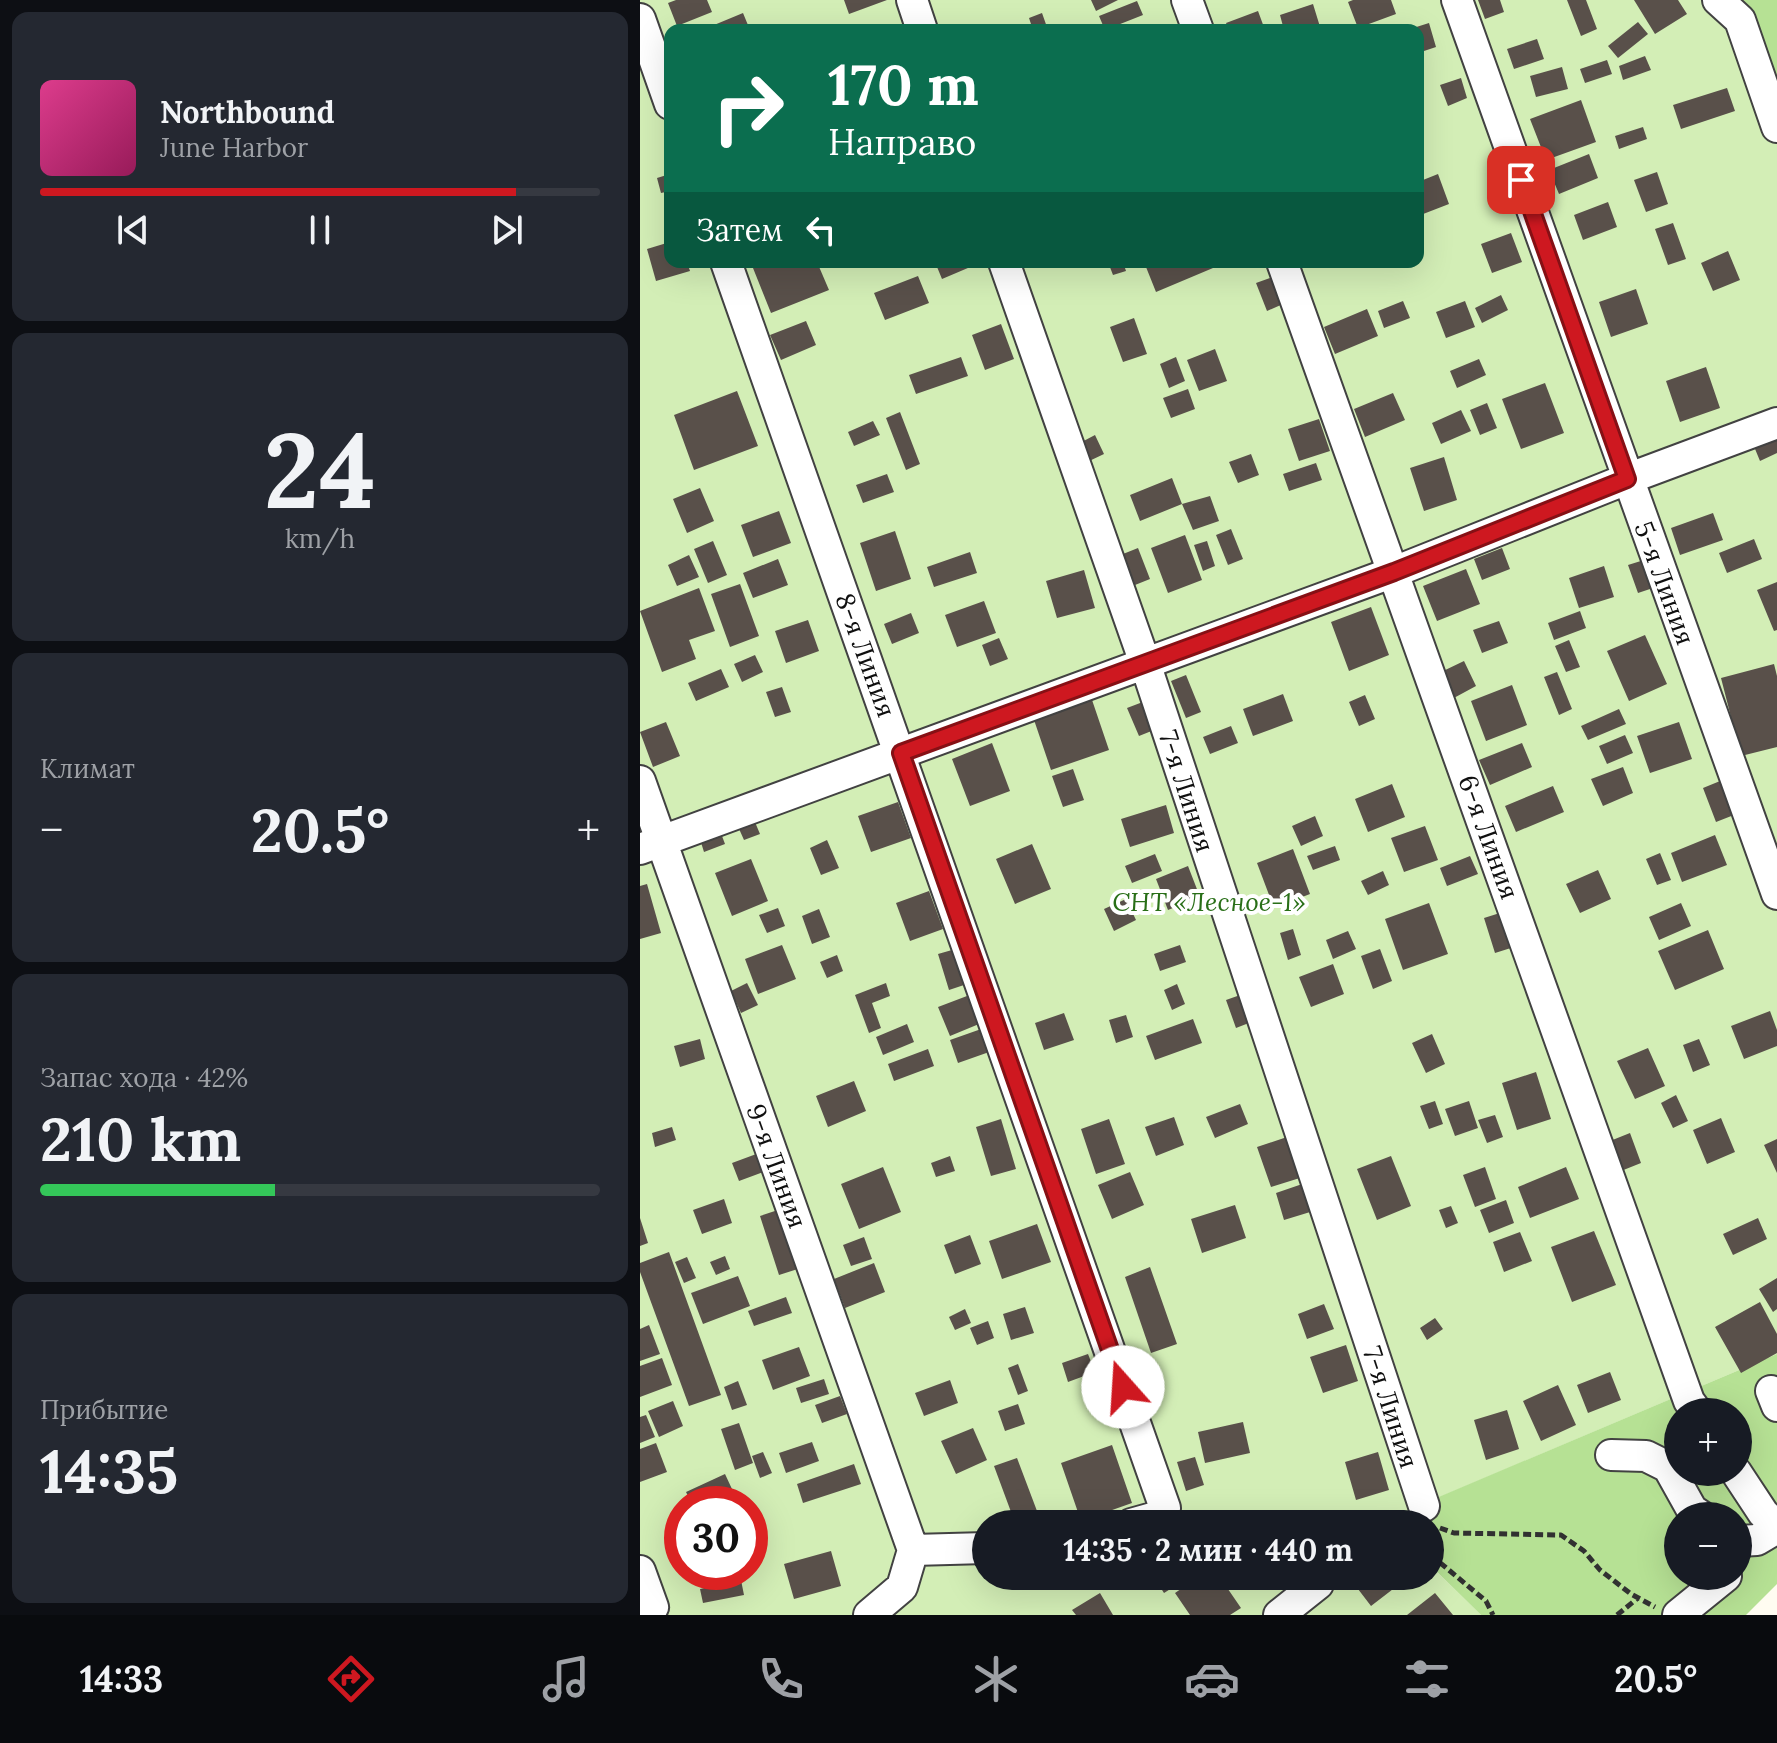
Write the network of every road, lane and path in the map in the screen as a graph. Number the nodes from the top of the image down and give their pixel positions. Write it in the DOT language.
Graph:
graph roads {
  1 [pos="912,0"];
  2 [pos="1187,0"];
  3 [pos="1457,0"];
  4 [pos="1718,0"];
  5 [pos="640,19"];
  6 [pos="920,24"];
  7 [pos="1196,24"];
  8 [pos="664,87"];
  9 [pos="1777,127"];
  10 [pos="728,268"];
  11 [pos="1006,268"];
  12 [pos="1284,268"];
  13 [pos="1777,423"];
  14 [pos="1627,479"];
  15 [pos="1394,572"];
  16 [pos="1145,663"];
  17 [pos="901,753"];
  18 [pos="640,781"];
  19 [pos="651,845"];
  20 [pos="1777,894"];
  21 [pos="1688,1398"];
  22 [pos="1611,1455"];
  23 [pos="1745,1486"];
  24 [pos="1688,1502"];
  25 [pos="1424,1506"];
  26 [pos="1164,1510"];
  27 [pos="1757,1539"];
  28 [pos="972,1548"];
  29 [pos="913,1550"];
  30 [pos="1444,1566"];
  31 [pos="640,1571"];
  32 [pos="1310,1590"];
  33 [pos="1704,1590"];
  34 [pos="1638,1598"];
  35 [pos="649,1611"];
  36 [pos="1669,1612"];
  37 [pos="869,1615"];
  38 [pos="1279,1615"];
  39 [pos="1493,1615"];
  40 [pos="1617,1615"];
  1 -- 6 [label="street"];
  2 -- 7 [label="street"];
  3 -- 14 [label="street, 5-я Линия"];
  4 -- 9 [label="street"];
  5 -- 8 [label="street"];
  10 -- 17 [label="street, 8-я Линия"];
  11 -- 16 [label="street, 7-я Линия"];
  12 -- 15 [label="street, 6-я Линия"];
  13 -- 14 [label="street"];
  14 -- 15 [label="street"];
  14 -- 20 [label="street, 5-я Линия"];
  15 -- 16 [label="street"];
  15 -- 21 [label="street, 6-я Линия"];
  16 -- 17 [label="street"];
  16 -- 25 [label="street, 7-я Линия"];
  17 -- 19 [label="street"];
  17 -- 26 [label="street, 8-я Линия"];
  18 -- 19 [label="street, 9-я Линия"];
  19 -- 29 [label="street, 9-я Линия"];
  22 -- 24 [label="street"];
  23 -- 27 [label="street"];
  25 -- 34 [label="path"];
  28 -- 29 [label="street"];
  29 -- 37 [label="street"];
  30 -- 39 [label="path"];
  31 -- 35 [label="street"];
  32 -- 38 [label="street"];
  33 -- 36 [label="street"];
  34 -- 36 [label="path"];
  34 -- 40 [label="path"];
}
